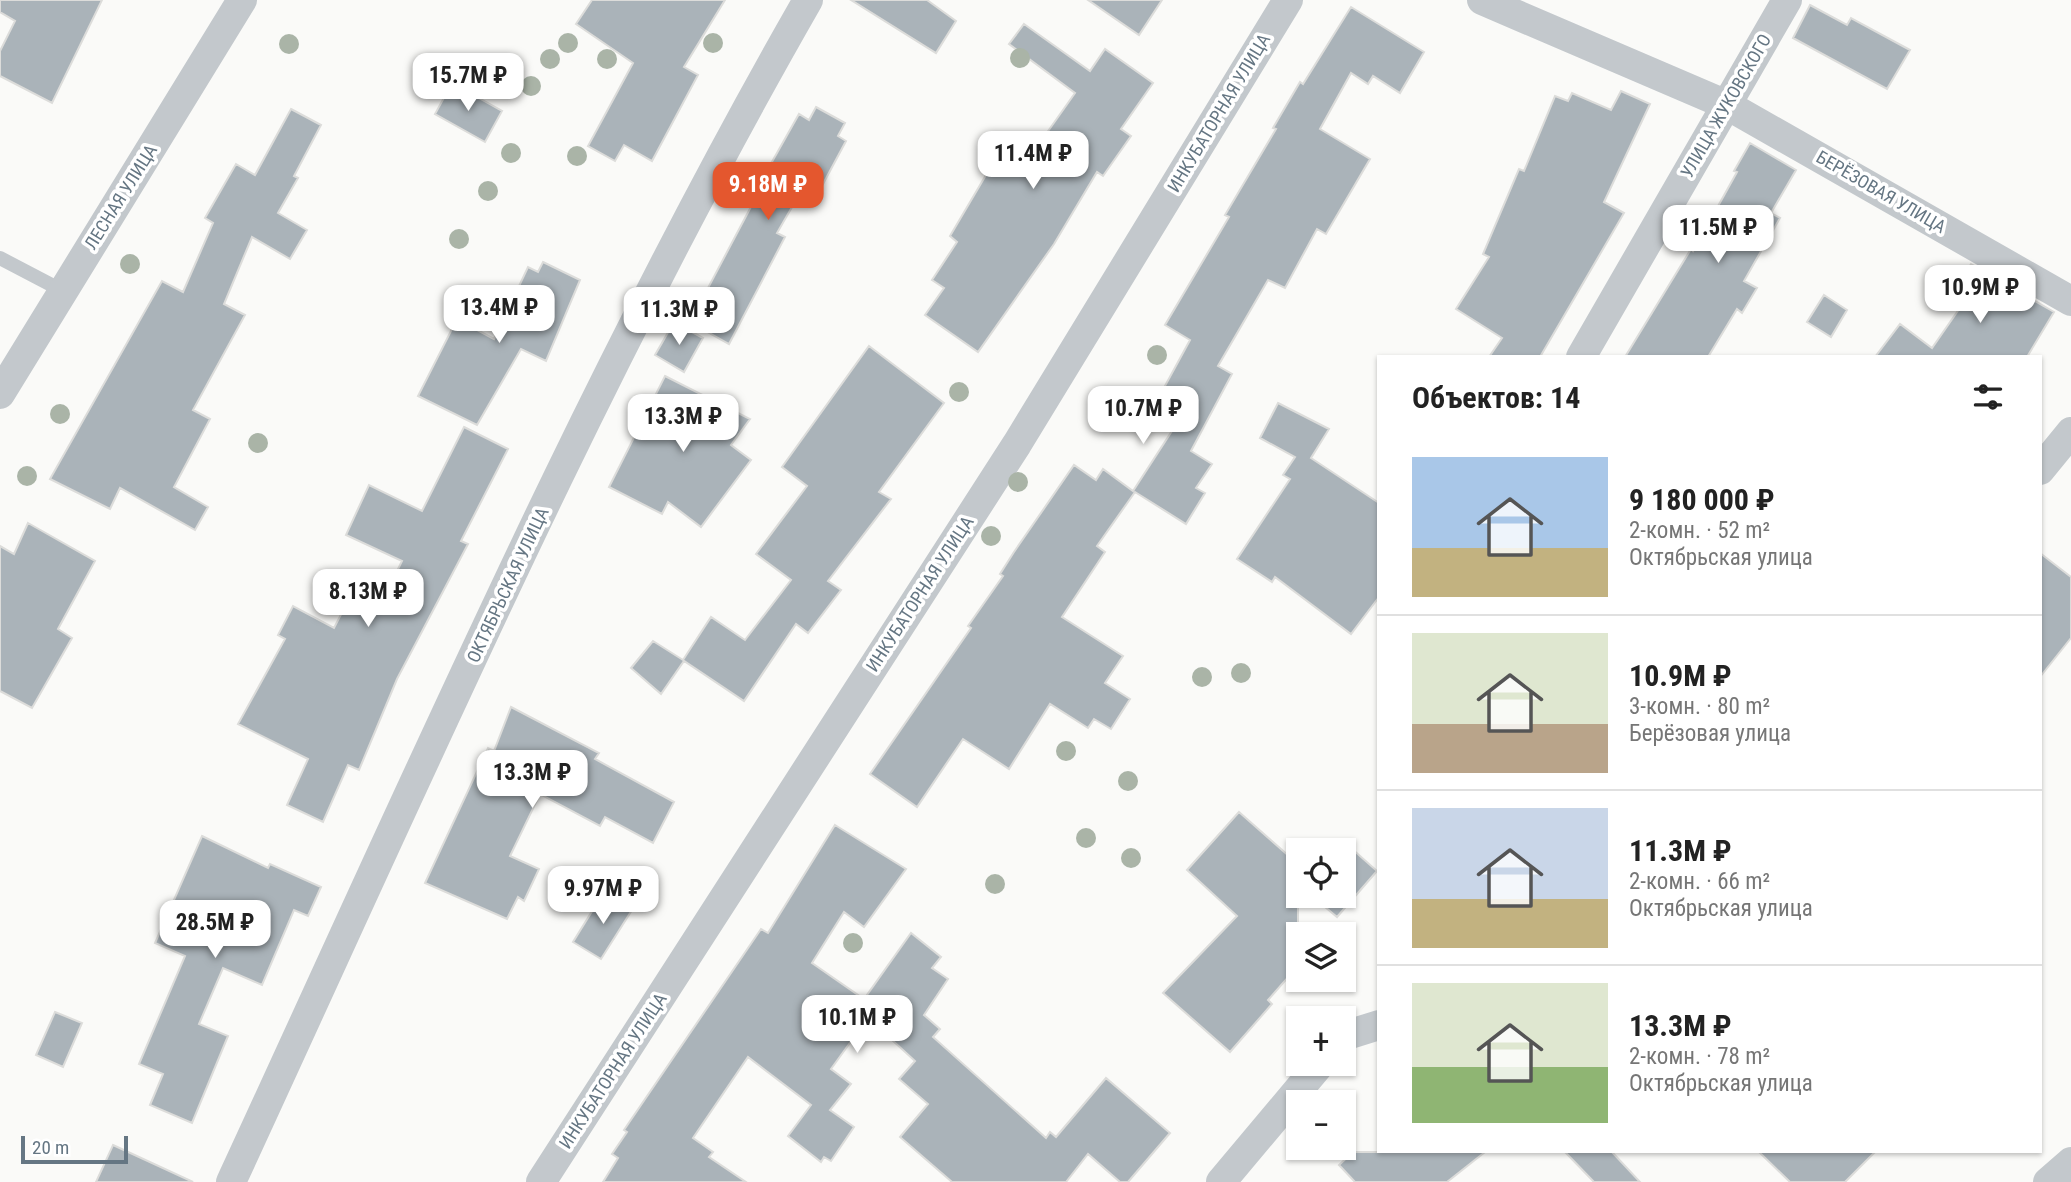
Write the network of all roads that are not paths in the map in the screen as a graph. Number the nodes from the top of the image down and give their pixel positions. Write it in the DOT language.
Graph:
graph roads {
  1 [pos="242,0"];
  2 [pos="808,0"];
  3 [pos="1288,0"];
  4 [pos="1482,0"];
  5 [pos="1787,0"];
  6 [pos="1727,105"];
  7 [pos="0,258"];
  8 [pos="63,291"];
  9 [pos="2071,301"];
  10 [pos="1582,355"];
  11 [pos="0,394"];
  12 [pos="2071,432"];
  13 [pos="2042,468"];
  14 [pos="1377,1025"];
  15 [pos="1356,1032"];
  16 [pos="1310,1076"];
  17 [pos="2071,1162"];
  18 [pos="231,1182"];
  19 [pos="541,1182"];
  20 [pos="1221,1182"];
  21 [pos="2048,1182"];
  1 -- 8 [label="street, ЛЕСНАЯ УЛИЦА"];
  2 -- 18 [label="street, ОКТЯБРЬСКАЯ УЛИЦА"];
  3 -- 19 [label="street, ИНКУБАТОРНАЯ УЛИЦА"];
  4 -- 6 [label="street, БЕРЁЗОВАЯ УЛИЦА"];
  5 -- 6 [label="street, УЛИЦА ЖУКОВСКОГО"];
  6 -- 9 [label="street, БЕРЁЗОВАЯ УЛИЦА"];
  6 -- 10 [label="street, УЛИЦА ЖУКОВСКОГО"];
  7 -- 8 [label="lane"];
  8 -- 11 [label="street, ЛЕСНАЯ УЛИЦА"];
  12 -- 13 [label="street"];
  14 -- 15 [label="street"];
  16 -- 20 [label="street"];
  17 -- 21 [label="street"];
}
